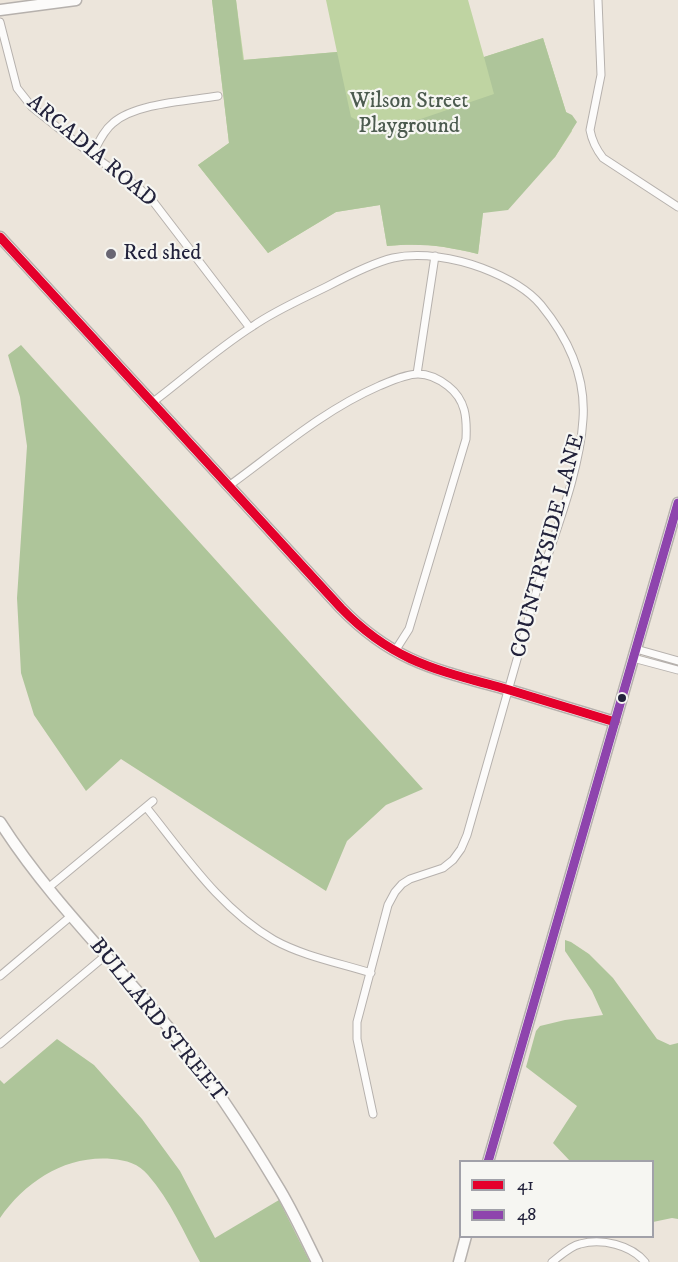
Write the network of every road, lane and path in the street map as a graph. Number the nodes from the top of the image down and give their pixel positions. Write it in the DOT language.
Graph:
graph roads {
  1 [pos="76,0"];
  2 [pos="598,0"];
  3 [pos="33,3"];
  4 [pos="0,10"];
  5 [pos="0,22"];
  6 [pos="218,96"];
  7 [pos="92,155"];
  8 [pos="678,206"];
  9 [pos="0,237"];
  10 [pos="435,256"];
  11 [pos="250,327"];
  12 [pos="417,374"];
  13 [pos="153,402"];
  14 [pos="230,485"];
  15 [pos="678,503"];
  16 [pos="395,651"];
  17 [pos="635,654"];
  18 [pos="678,661"];
  19 [pos="678,670"];
  20 [pos="509,690"];
  21 [pos="615,722"];
  22 [pos="153,801"];
  23 [pos="146,807"];
  24 [pos="0,822"];
  25 [pos="48,888"];
  26 [pos="71,916"];
  27 [pos="105,956"];
  28 [pos="371,973"];
  29 [pos="0,976"];
  30 [pos="0,1044"];
  31 [pos="373,1114"];
  32 [pos="488,1160"];
  33 [pos="465,1238"];
  34 [pos="317,1262"];
  35 [pos="459,1262"];
  36 [pos="552,1262"];
  37 [pos="645,1262"];
  1 -- 3 [label="main road"];
  2 -- 8 [label="street"];
  3 -- 4 [label="main road"];
  5 -- 7 [label="street, ARCADIA ROAD"];
  6 -- 7 [label="street"];
  7 -- 11 [label="street, ARCADIA ROAD"];
  9 -- 13 [label="main road"];
  10 -- 11 [label="street, COUNTRYSIDE LANE"];
  10 -- 12 [label="street"];
  10 -- 20 [label="street, COUNTRYSIDE LANE"];
  11 -- 13 [label="street, COUNTRYSIDE LANE"];
  12 -- 14 [label="street"];
  12 -- 16 [label="street"];
  13 -- 14 [label="main road"];
  14 -- 16 [label="main road"];
  15 -- 17 [label="main road"];
  16 -- 20 [label="main road"];
  17 -- 18 [label="street"];
  17 -- 19 [label="street"];
  17 -- 21 [label="main road"];
  20 -- 21 [label="main road"];
  20 -- 28 [label="street, COUNTRYSIDE LANE"];
  21 -- 32 [label="main road"];
  22 -- 23 [label="street"];
  23 -- 25 [label="street"];
  23 -- 28 [label="street"];
  24 -- 25 [label="main road, BULLARD STREET"];
  25 -- 26 [label="main road, BULLARD STREET"];
  26 -- 27 [label="main road, BULLARD STREET"];
  26 -- 29 [label="street"];
  27 -- 30 [label="street"];
  27 -- 34 [label="main road, BULLARD STREET"];
  28 -- 31 [label="street, COUNTRYSIDE LANE"];
  33 -- 35 [label="main road"];
  36 -- 37 [label="street"];
}
